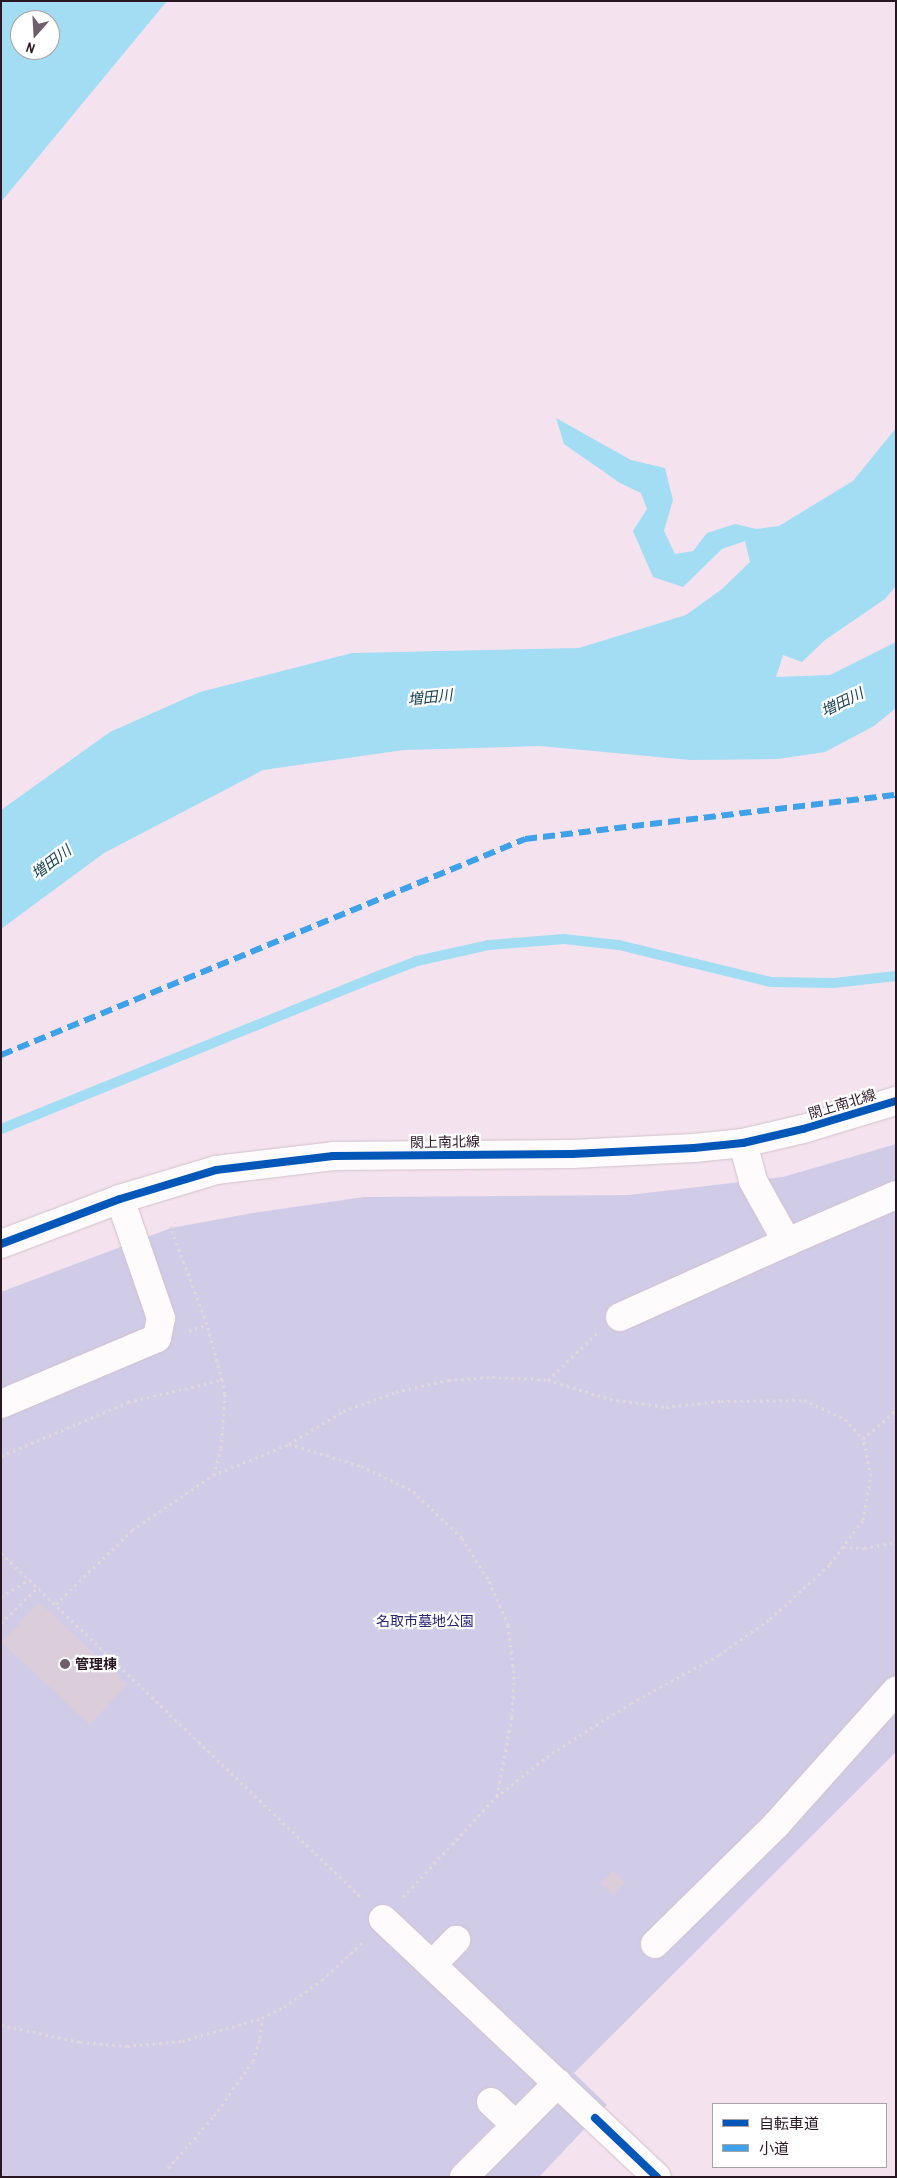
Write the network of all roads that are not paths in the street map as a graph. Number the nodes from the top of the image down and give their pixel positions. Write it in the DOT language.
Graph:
graph roads {
  1 [pos="896,1101"];
  2 [pos="743,1143"];
  3 [pos="896,1195"];
  4 [pos="120,1198"];
  5 [pos="787,1242"];
  6 [pos="1,1244"];
  7 [pos="620,1317"];
  8 [pos="1,1404"];
  9 [pos="896,1691"];
  10 [pos="383,1919"];
  11 [pos="456,1940"];
  12 [pos="655,1944"];
  13 [pos="432,1965"];
  14 [pos="558,2082"];
  15 [pos="491,2102"];
  16 [pos="516,2125"];
  17 [pos="464,2177"];
  18 [pos="657,2177"];
  1 -- 2 [label="street, 閖上南北線"];
  2 -- 4 [label="street, 閖上南北線"];
  2 -- 5 [label="street"];
  3 -- 5 [label="street"];
  4 -- 6 [label="street, 閖上南北線"];
  4 -- 8 [label="street"];
  5 -- 7 [label="street"];
  9 -- 12 [label="street"];
  10 -- 13 [label="street"];
  11 -- 13 [label="street"];
  13 -- 14 [label="street"];
  14 -- 16 [label="street"];
  14 -- 18 [label="street"];
  15 -- 16 [label="street"];
  16 -- 17 [label="street"];
}
